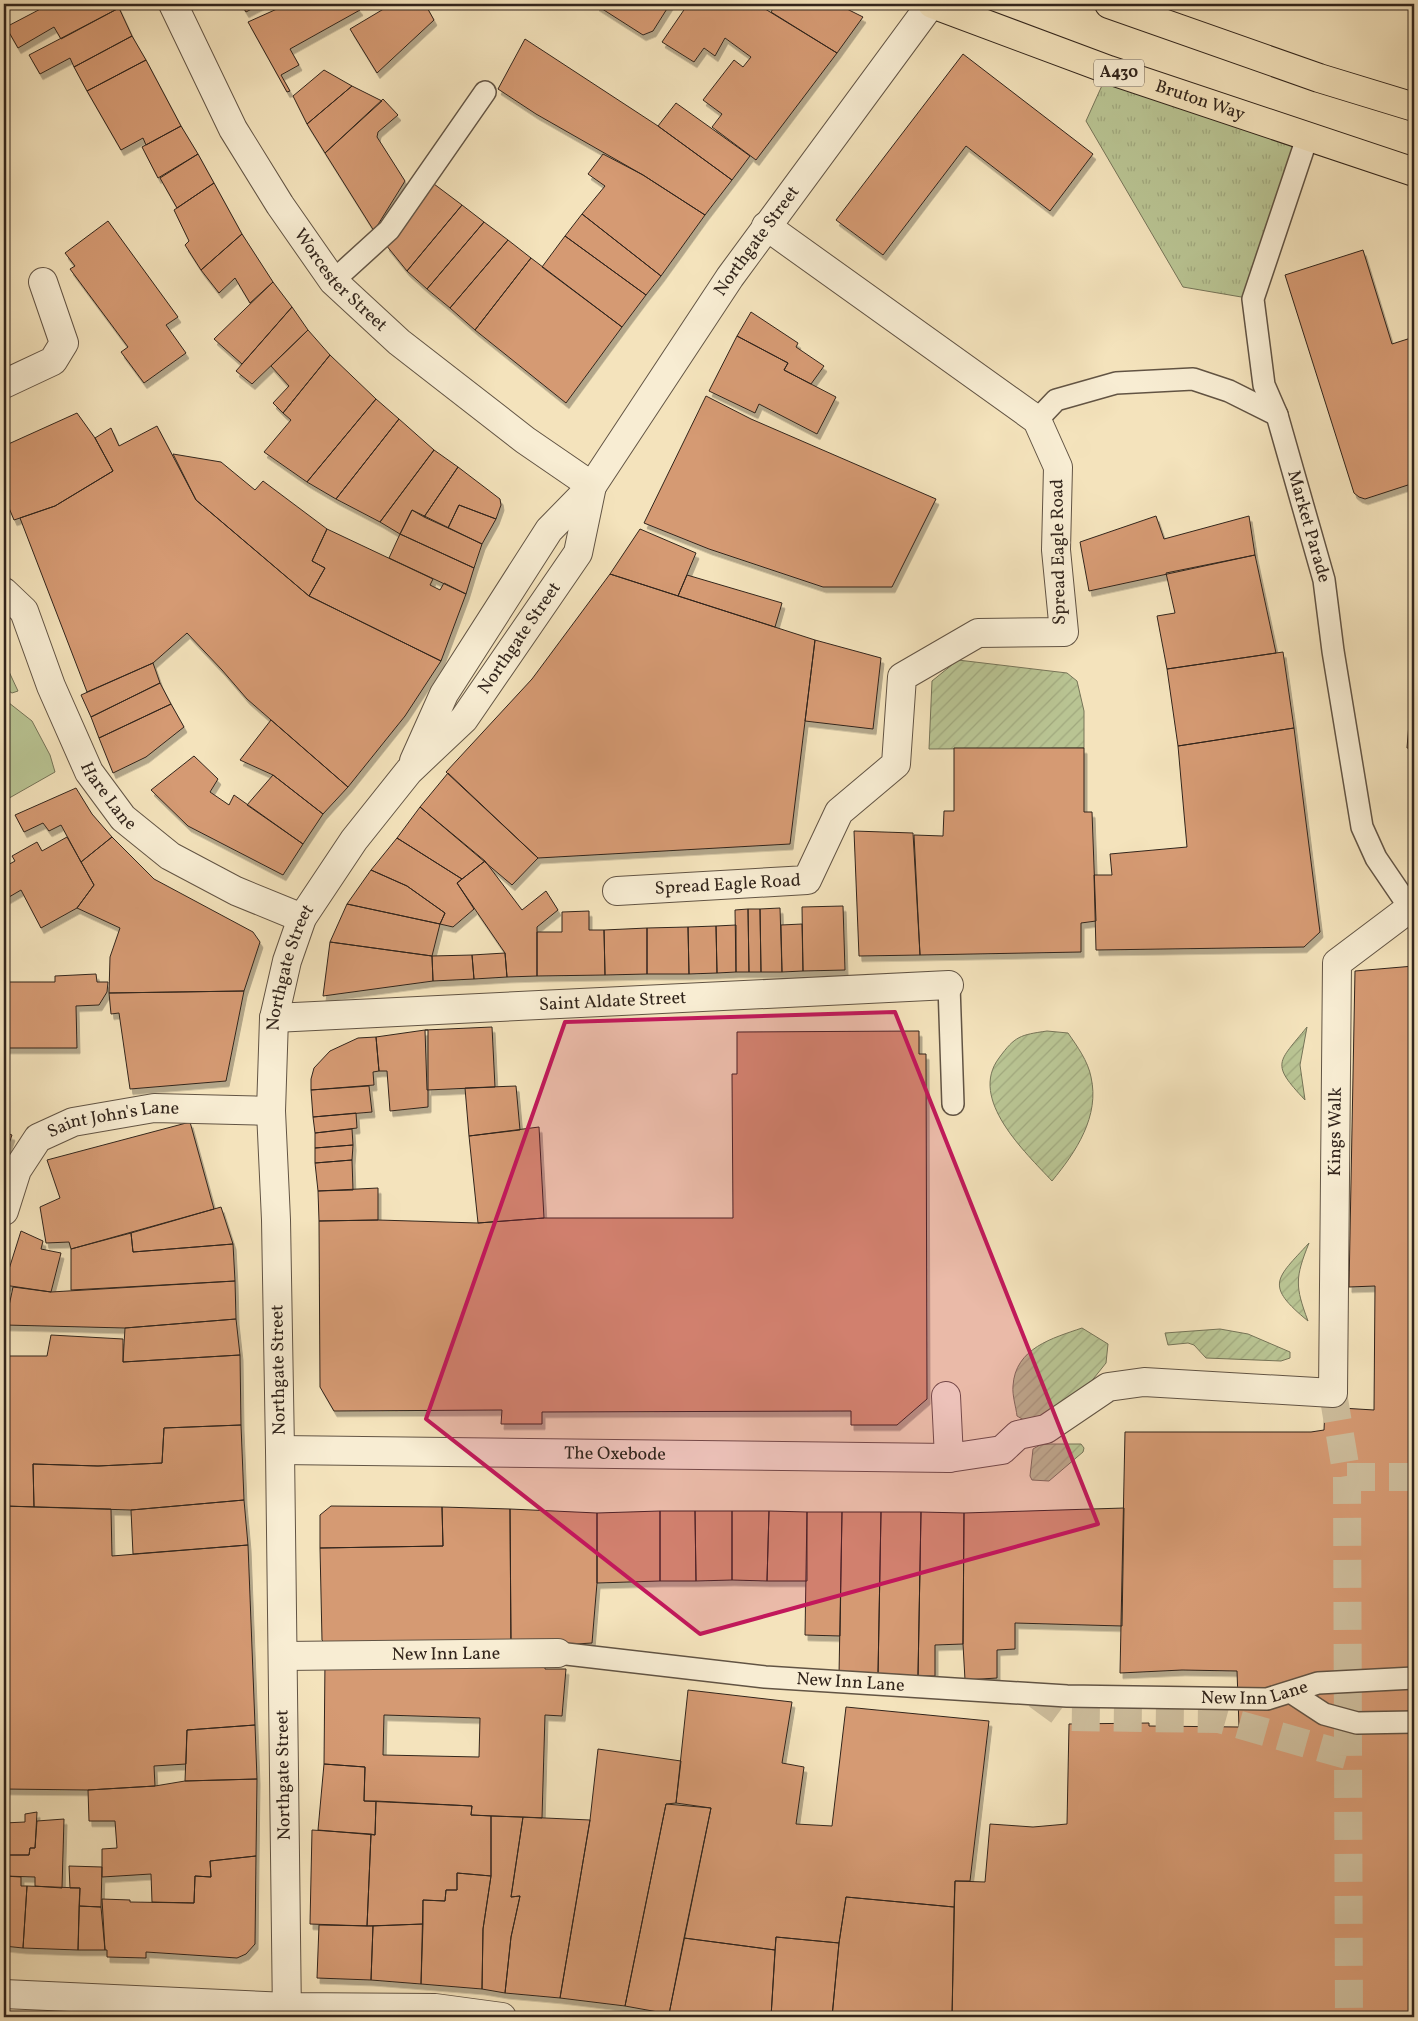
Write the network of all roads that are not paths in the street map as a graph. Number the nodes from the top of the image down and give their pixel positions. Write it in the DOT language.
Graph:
graph roads {
  1 [pos="173,4"];
  2 [pos="931,4"];
  3 [pos="1109,4"];
  4 [pos="485,92"];
  5 [pos="1414,107"];
  6 [pos="1307,138"];
  7 [pos="1414,172"];
  8 [pos="766,226"];
  9 [pos="333,281"];
  10 [pos="43,282"];
  11 [pos="4,384"];
  12 [pos="1277,415"];
  13 [pos="1037,420"];
  14 [pos="592,486"];
  15 [pos="4,592"];
  16 [pos="409,771"];
  17 [pos="617,891"];
  18 [pos="1412,909"];
  19 [pos="302,918"];
  20 [pos="949,985"];
  21 [pos="274,1018"];
  22 [pos="953,1104"];
  23 [pos="271,1111"];
  24 [pos="4,1210"];
  25 [pos="1333,1393"];
  26 [pos="946,1396"];
  27 [pos="280,1450"];
  28 [pos="949,1458"];
  29 [pos="558,1653"];
  30 [pos="284,1656"];
  31 [pos="1414,1678"];
  32 [pos="1292,1693"];
  33 [pos="1414,1722"];
  34 [pos="4,1994"];
  35 [pos="288,2012"];
  36 [pos="502,2017"];
  1 -- 9 [label="street, Worcester Street"];
  2 -- 6 [label="main road, Bruton Way / A430"];
  2 -- 8 [label="street, Northgate Street"];
  3 -- 5 [label="main road"];
  4 -- 9 [label="lane"];
  6 -- 7 [label="main road, Bruton Way / A430"];
  6 -- 12 [label="lane, Market Parade"];
  8 -- 13 [label="street"];
  8 -- 14 [label="street, Northgate Street"];
  9 -- 14 [label="street, Worcester Street"];
  10 -- 11 [label="street"];
  12 -- 13 [label="lane"];
  12 -- 18 [label="lane, Market Parade"];
  13 -- 17 [label="street, Spread Eagle Road"];
  14 -- 16 [label="street, Northgate Street"];
  14 -- 16 [label="street, Northgate Street"];
  15 -- 19 [label="street, Hare Lane"];
  16 -- 19 [label="street, Northgate Street"];
  18 -- 25 [label="street, Kings Walk"];
  19 -- 21 [label="street, Northgate Street"];
  20 -- 21 [label="street, Saint Aldate Street"];
  20 -- 22 [label="lane"];
  21 -- 23 [label="street, Northgate Street"];
  23 -- 24 [label="street, Saint John's Lane"];
  23 -- 27 [label="street, Northgate Street"];
  25 -- 28 [label="street, The Oxebode"];
  26 -- 28 [label="street"];
  27 -- 28 [label="street, The Oxebode"];
  27 -- 30 [label="street, Northgate Street"];
  29 -- 30 [label="street, New Inn Lane"];
  29 -- 32 [label="lane, New Inn Lane"];
  30 -- 35 [label="street, Northgate Street"];
  31 -- 32 [label="lane, New Inn Lane"];
  32 -- 33 [label="lane"];
  34 -- 35 [label="street"];
  35 -- 36 [label="street"];
}
